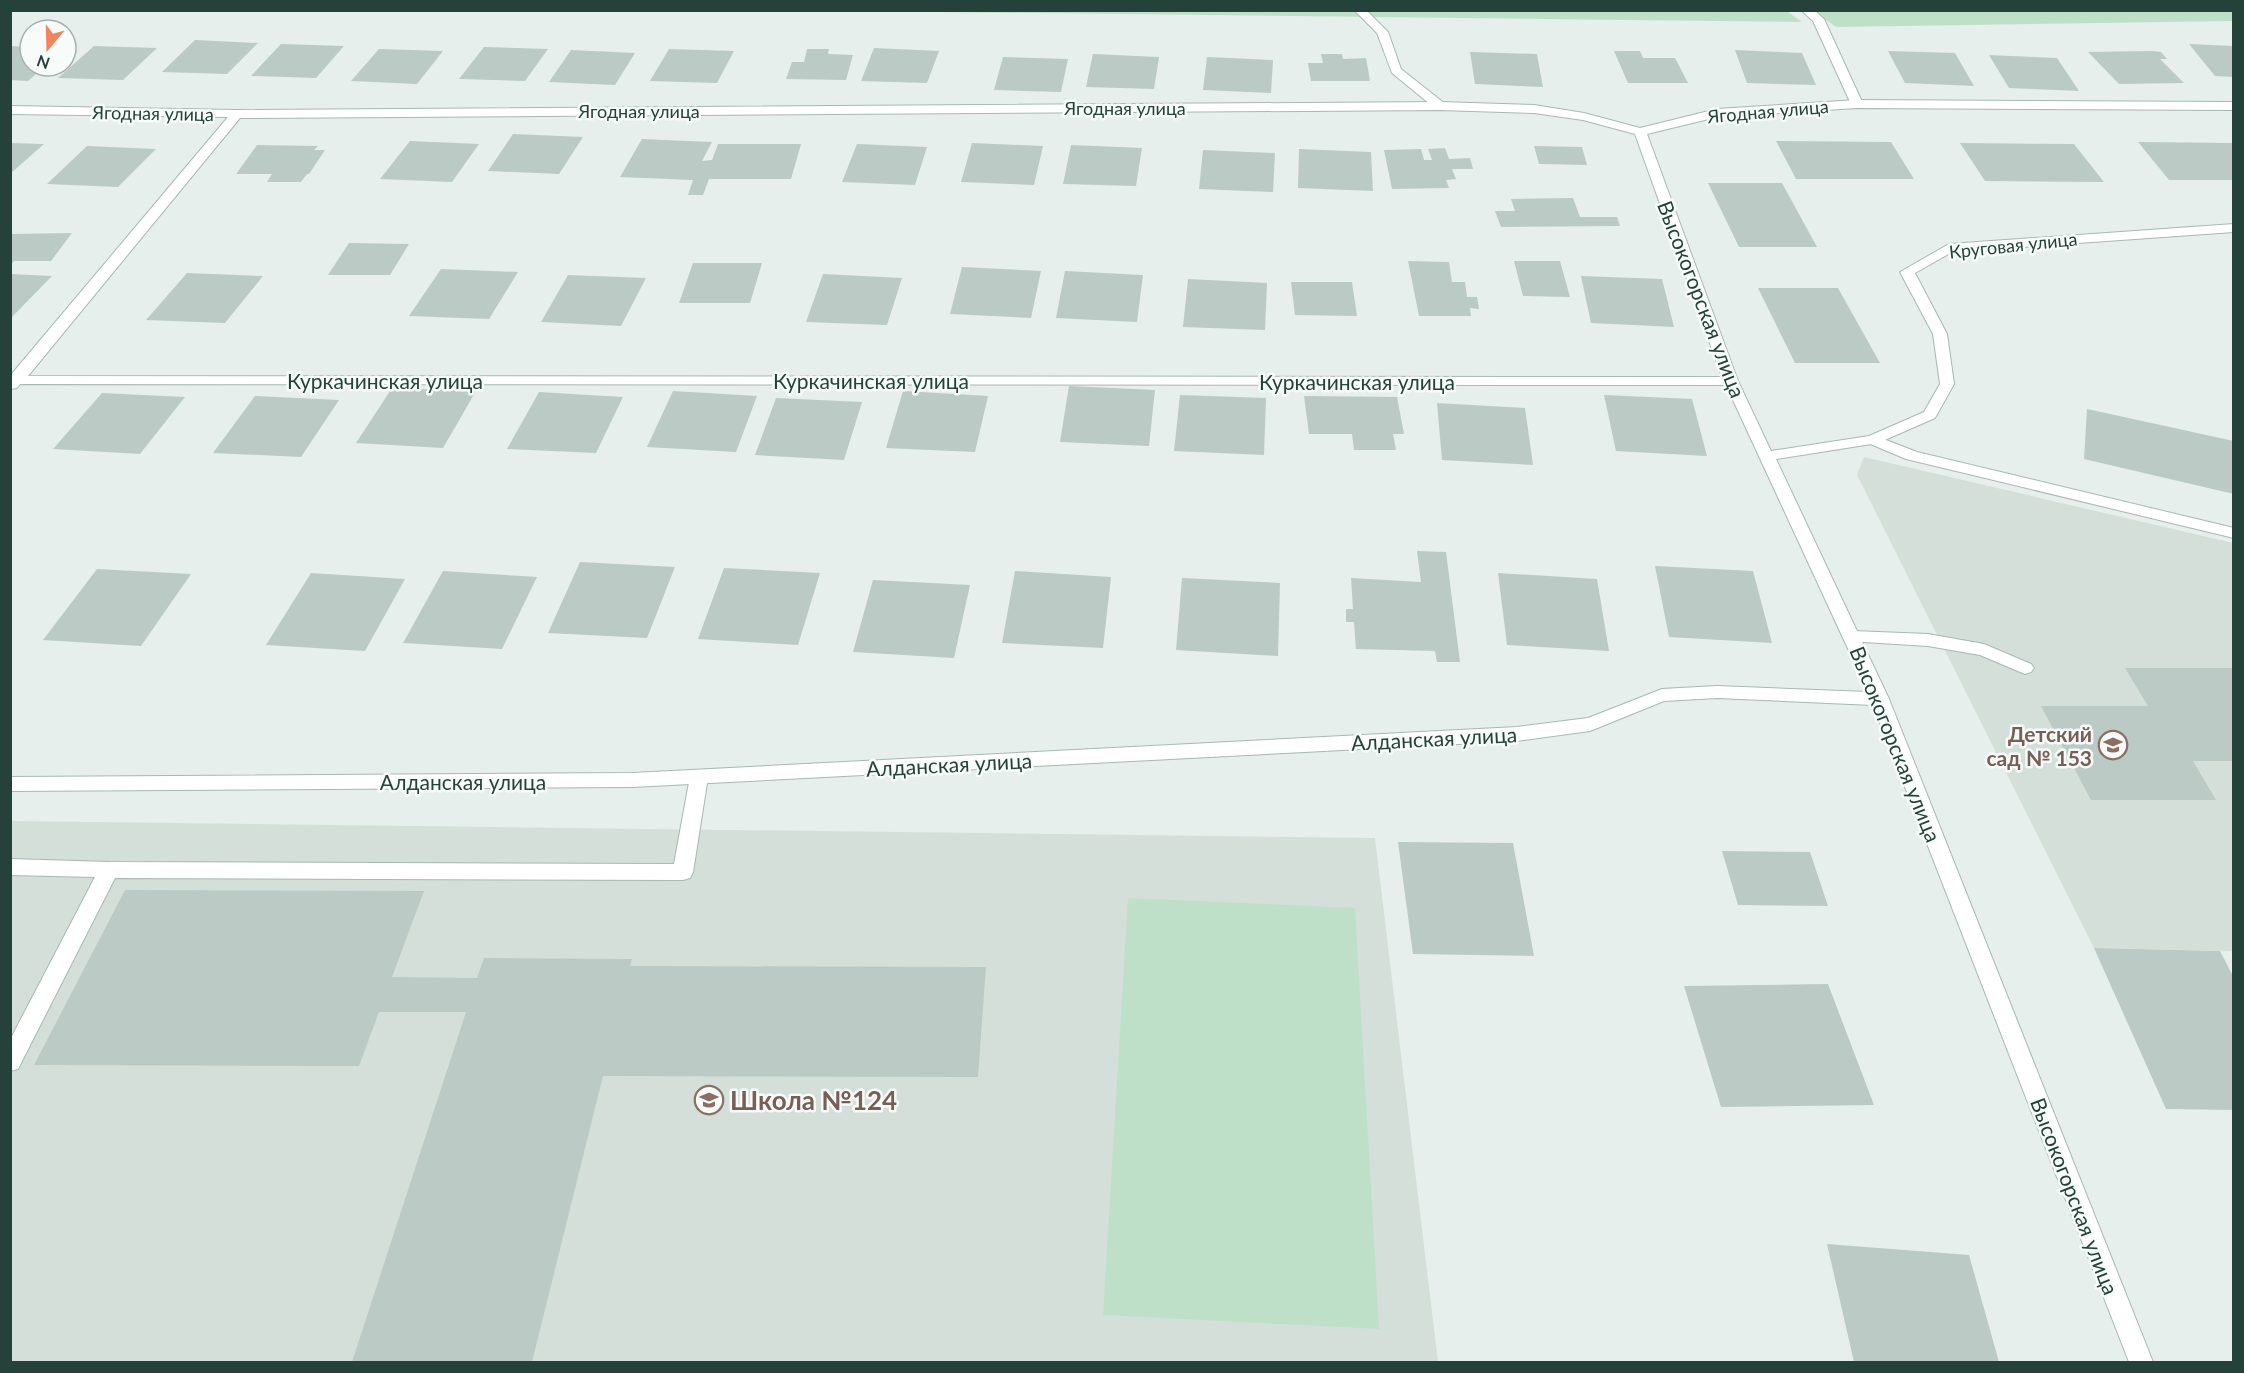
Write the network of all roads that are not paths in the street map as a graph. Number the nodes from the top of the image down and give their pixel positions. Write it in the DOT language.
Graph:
graph roads {
  1 [pos="1359,10"];
  2 [pos="1806,10"];
  3 [pos="1857,104"];
  4 [pos="1440,106"];
  5 [pos="2234,106"];
  6 [pos="10,110"];
  7 [pos="237,114"];
  8 [pos="1640,132"];
  9 [pos="2234,228"];
  10 [pos="1731,381"];
  11 [pos="12,382"];
  12 [pos="1873,440"];
  13 [pos="1767,456"];
  14 [pos="2234,533"];
  15 [pos="1853,637"];
  16 [pos="2025,668"];
  17 [pos="1880,699"];
  18 [pos="699,777"];
  19 [pos="10,784"];
  20 [pos="10,867"];
  21 [pos="109,870"];
  22 [pos="10,1062"];
  23 [pos="2141,1362"];
  1 -- 4 [label="street"];
  2 -- 3 [label="street"];
  3 -- 5 [label="street, Ягодная улица"];
  3 -- 8 [label="street, Ягодная улица"];
  4 -- 7 [label="street, Ягодная улица"];
  4 -- 8 [label="street, Ягодная улица"];
  6 -- 7 [label="street, Ягодная улица"];
  7 -- 11 [label="street"];
  8 -- 10 [label="street, Высокогорская улица"];
  9 -- 12 [label="street, Круговая улица"];
  10 -- 11 [label="street, Куркачинская улица"];
  10 -- 13 [label="street, Высокогорская улица"];
  12 -- 13 [label="street, Круговая улица"];
  12 -- 14 [label="street"];
  13 -- 15 [label="street, Высокогорская улица"];
  15 -- 16 [label="street"];
  15 -- 17 [label="street, Высокогорская улица"];
  17 -- 18 [label="street, Алданская улица"];
  17 -- 23 [label="street, Высокогорская улица"];
  18 -- 19 [label="street, Алданская улица"];
  18 -- 21 [label="street"];
  20 -- 21 [label="street"];
  21 -- 22 [label="street"];
}
